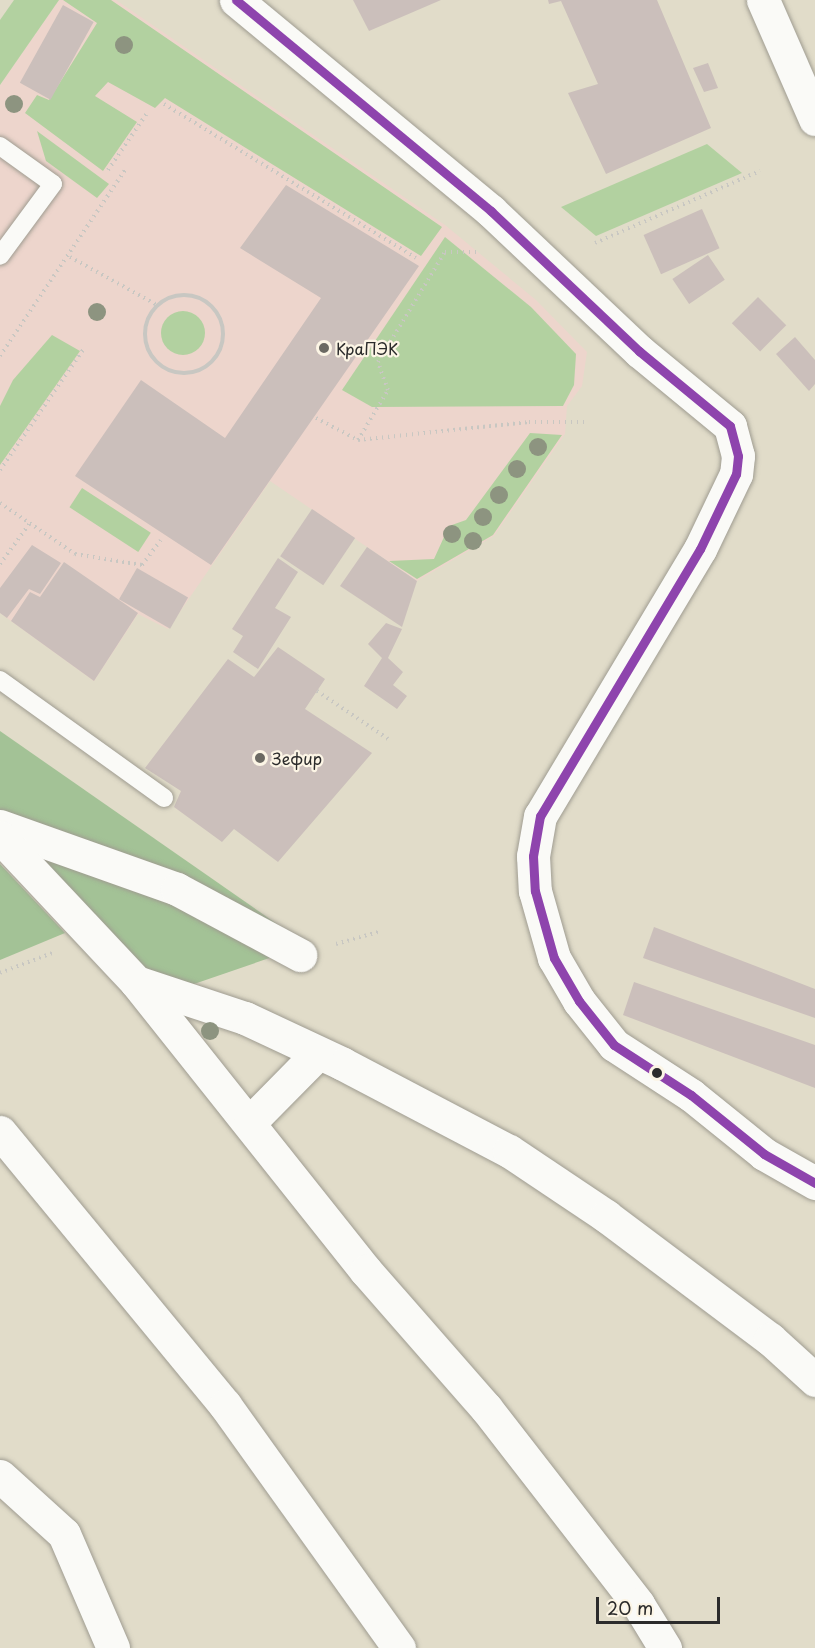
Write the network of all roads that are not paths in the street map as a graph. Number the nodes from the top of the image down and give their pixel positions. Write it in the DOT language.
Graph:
graph roads {
  1 [pos="236,0"];
  2 [pos="763,0"];
  3 [pos="813,108"];
  4 [pos="0,146"];
  5 [pos="0,256"];
  6 [pos="0,680"];
  7 [pos="164,798"];
  8 [pos="0,826"];
  9 [pos="0,837"];
  10 [pos="300,955"];
  11 [pos="136,982"];
  12 [pos="317,1054"];
  13 [pos="250,1122"];
  14 [pos="0,1132"];
  15 [pos="815,1183"];
  16 [pos="815,1380"];
  17 [pos="0,1476"];
  18 [pos="112,1648"];
  19 [pos="399,1648"];
  20 [pos="665,1648"];
  1 -- 15 [label="main road"];
  2 -- 3 [label="main road"];
  4 -- 5 [label="lane"];
  6 -- 7 [label="lane"];
  8 -- 10 [label="main road"];
  9 -- 11 [label="main road"];
  11 -- 12 [label="main road"];
  11 -- 13 [label="main road"];
  12 -- 13 [label="main road"];
  12 -- 16 [label="main road"];
  13 -- 20 [label="main road"];
  14 -- 19 [label="main road"];
  17 -- 18 [label="main road"];
}
